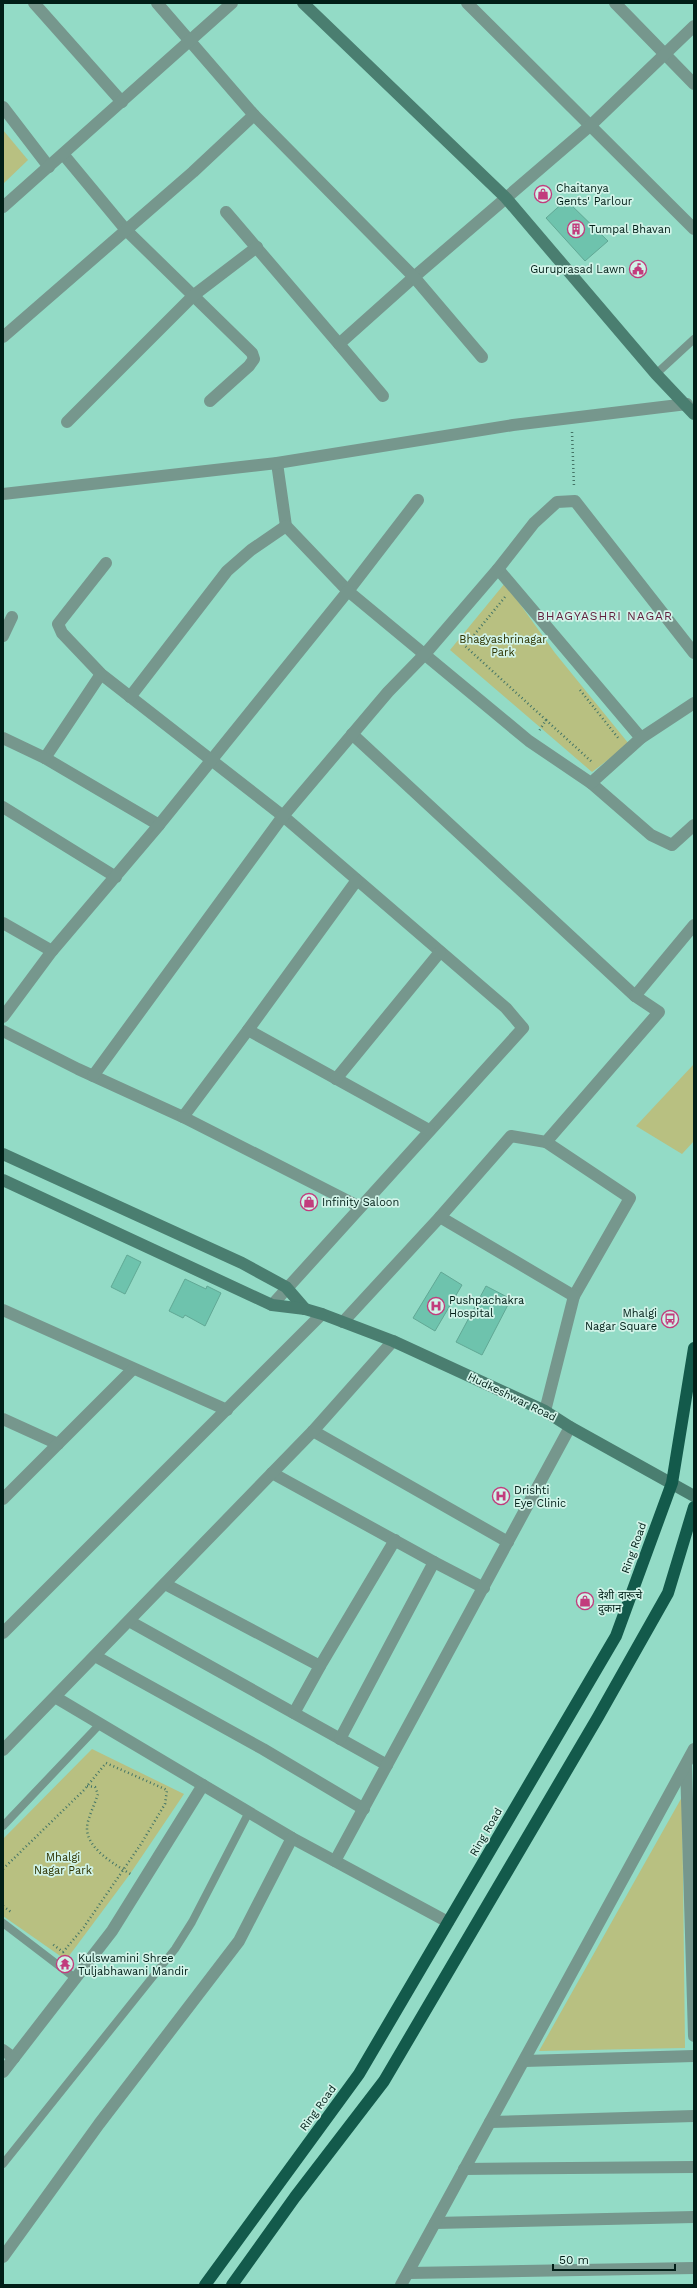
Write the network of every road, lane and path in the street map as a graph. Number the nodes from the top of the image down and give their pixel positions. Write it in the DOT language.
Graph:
graph roads {
  1 [pos="34,3"];
  2 [pos="157,3"];
  3 [pos="232,3"];
  4 [pos="467,3"];
  5 [pos="615,3"];
  6 [pos="306,4"];
  7 [pos="694,26"];
  8 [pos="190,41"];
  9 [pos="665,54"];
  10 [pos="694,84"];
  11 [pos="122,102"];
  12 [pos="3,108"];
  13 [pos="254,115"];
  14 [pos="592,125"];
  15 [pos="63,154"];
  16 [pos="49,167"];
  17 [pos="506,198"];
  18 [pos="3,207"];
  19 [pos="226,212"];
  20 [pos="694,229"];
  21 [pos="126,230"];
  22 [pos="257,247"];
  23 [pos="414,277"];
  24 [pos="194,295"];
  25 [pos="3,337"];
  26 [pos="694,339"];
  27 [pos="339,344"];
  28 [pos="482,357"];
  29 [pos="656,374"];
  30 [pos="383,396"];
  31 [pos="210,402"];
  32 [pos="690,409"];
  33 [pos="571,419"];
  34 [pos="67,422"];
  35 [pos="277,463"];
  36 [pos="3,494"];
  37 [pos="418,500"];
  38 [pos="575,501"];
  39 [pos="286,526"];
  40 [pos="106,563"];
  41 [pos="498,569"];
  42 [pos="348,591"];
  43 [pos="511,601"];
  44 [pos="12,617"];
  45 [pos="3,636"];
  46 [pos="694,652"];
  47 [pos="425,654"];
  48 [pos="101,674"];
  49 [pos="577,687"];
  50 [pos="130,697"];
  51 [pos="694,703"];
  52 [pos="546,720"];
  53 [pos="352,734"];
  54 [pos="3,738"];
  55 [pos="641,738"];
  56 [pos="529,741"];
  57 [pos="622,742"];
  58 [pos="45,758"];
  59 [pos="598,759"];
  60 [pos="212,760"];
  61 [pos="591,783"];
  62 [pos="3,807"];
  63 [pos="282,816"];
  64 [pos="159,825"];
  65 [pos="694,825"];
  66 [pos="116,877"];
  67 [pos="357,880"];
  68 [pos="3,923"];
  69 [pos="694,925"];
  70 [pos="52,951"];
  71 [pos="440,952"];
  72 [pos="635,996"];
  73 [pos="3,1017"];
  74 [pos="248,1030"];
  75 [pos="3,1031"];
  76 [pos="93,1076"];
  77 [pos="336,1079"];
  78 [pos="184,1117"];
  79 [pos="428,1130"];
  80 [pos="546,1142"];
  81 [pos="3,1154"];
  82 [pos="3,1180"];
  83 [pos="360,1207"];
  84 [pos="440,1217"];
  85 [pos="286,1287"];
  86 [pos="574,1296"];
  87 [pos="272,1305"];
  88 [pos="305,1309"];
  89 [pos="3,1310"];
  90 [pos="322,1314"];
  91 [pos="343,1322"];
  92 [pos="393,1341"];
  93 [pos="694,1348"];
  94 [pos="133,1369"];
  95 [pos="227,1410"];
  96 [pos="545,1411"];
  97 [pos="3,1419"];
  98 [pos="570,1427"];
  99 [pos="313,1431"];
  100 [pos="58,1444"];
  101 [pos="272,1473"];
  102 [pos="672,1482"];
  103 [pos="694,1496"];
  104 [pos="3,1499"];
  105 [pos="694,1507"];
  106 [pos="395,1540"];
  107 [pos="508,1542"];
  108 [pos="434,1562"];
  109 [pos="165,1584"];
  110 [pos="484,1588"];
  111 [pos="129,1621"];
  112 [pos="3,1633"];
  113 [pos="95,1656"];
  114 [pos="320,1666"];
  115 [pos="56,1697"];
  116 [pos="294,1714"];
  117 [pos="101,1723"];
  118 [pos="340,1739"];
  119 [pos="694,1749"];
  120 [pos="3,1750"];
  121 [pos="686,1764"];
  122 [pos="387,1765"];
  123 [pos="203,1785"];
  124 [pos="88,1786"];
  125 [pos="364,1809"];
  126 [pos="249,1812"];
  127 [pos="3,1826"];
  128 [pos="292,1838"];
  129 [pos="334,1861"];
  130 [pos="3,1869"];
  131 [pos="124,1870"];
  132 [pos="3,1906"];
  133 [pos="692,1912"];
  134 [pos="15,1915"];
  135 [pos="448,1922"];
  136 [pos="3,1923"];
  137 [pos="45,1938"];
  138 [pos="75,1978"];
  139 [pos="694,2036"];
  140 [pos="3,2050"];
  141 [pos="694,2056"];
  142 [pos="14,2058"];
  143 [pos="524,2061"];
  144 [pos="3,2072"];
  145 [pos="694,2116"];
  146 [pos="490,2122"];
  147 [pos="3,2164"];
  148 [pos="694,2167"];
  149 [pos="464,2169"];
  150 [pos="694,2217"];
  151 [pos="435,2223"];
  152 [pos="3,2257"];
  153 [pos="694,2268"];
  154 [pos="408,2273"];
  155 [pos="205,2285"];
  156 [pos="232,2285"];
  157 [pos="402,2285"];
  1 -- 11 [label="street"];
  2 -- 8 [label="street"];
  3 -- 8 [label="street"];
  4 -- 14 [label="street"];
  5 -- 9 [label="street"];
  6 -- 17 [label="main road"];
  7 -- 9 [label="street"];
  8 -- 11 [label="street"];
  8 -- 13 [label="street"];
  9 -- 10 [label="street"];
  9 -- 14 [label="street"];
  11 -- 15 [label="street"];
  12 -- 16 [label="street"];
  13 -- 21 [label="street"];
  13 -- 23 [label="street"];
  14 -- 17 [label="street"];
  14 -- 20 [label="street"];
  15 -- 16 [label="street"];
  15 -- 21 [label="street"];
  16 -- 18 [label="street"];
  17 -- 23 [label="street"];
  17 -- 29 [label="main road"];
  19 -- 22 [label="street"];
  21 -- 24 [label="street"];
  21 -- 25 [label="street"];
  22 -- 24 [label="street"];
  22 -- 27 [label="street"];
  23 -- 27 [label="street"];
  23 -- 28 [label="street"];
  24 -- 31 [label="street"];
  24 -- 34 [label="street"];
  26 -- 29 [label="lane"];
  27 -- 30 [label="street"];
  29 -- 32 [label="main road"];
  32 -- 33 [label="street"];
  33 -- 35 [label="street"];
  33 -- 38 [label="path"];
  35 -- 36 [label="street"];
  35 -- 39 [label="street"];
  37 -- 42 [label="street"];
  38 -- 41 [label="street"];
  38 -- 46 [label="street"];
  39 -- 42 [label="street"];
  39 -- 50 [label="street"];
  40 -- 48 [label="street"];
  41 -- 47 [label="street"];
  41 -- 55 [label="street"];
  42 -- 47 [label="street"];
  42 -- 60 [label="street"];
  43 -- 52 [label="path"];
  44 -- 45 [label="street"];
  47 -- 53 [label="street"];
  47 -- 56 [label="street"];
  48 -- 50 [label="street"];
  48 -- 58 [label="street"];
  49 -- 57 [label="path"];
  50 -- 60 [label="street"];
  51 -- 55 [label="street"];
  52 -- 56 [label="path"];
  52 -- 59 [label="path"];
  53 -- 63 [label="street"];
  53 -- 72 [label="street"];
  54 -- 58 [label="street"];
  55 -- 61 [label="street"];
  56 -- 61 [label="street"];
  58 -- 64 [label="street"];
  60 -- 63 [label="street"];
  60 -- 64 [label="street"];
  61 -- 65 [label="street"];
  62 -- 66 [label="street"];
  63 -- 67 [label="street"];
  63 -- 76 [label="street"];
  64 -- 66 [label="street"];
  66 -- 70 [label="street"];
  67 -- 71 [label="street"];
  67 -- 74 [label="street"];
  68 -- 70 [label="street"];
  69 -- 72 [label="street"];
  70 -- 73 [label="street"];
  71 -- 77 [label="street"];
  71 -- 79 [label="street"];
  72 -- 80 [label="street"];
  74 -- 77 [label="street"];
  74 -- 78 [label="street"];
  75 -- 76 [label="street"];
  76 -- 78 [label="street"];
  77 -- 79 [label="street"];
  78 -- 83 [label="street"];
  79 -- 83 [label="street"];
  80 -- 84 [label="street"];
  80 -- 86 [label="street"];
  81 -- 85 [label="main road"];
  82 -- 87 [label="main road, Hudkeshwar Road"];
  83 -- 85 [label="street"];
  84 -- 86 [label="street"];
  84 -- 91 [label="street"];
  85 -- 87 [label="street"];
  85 -- 88 [label="main road"];
  86 -- 96 [label="street"];
  87 -- 88 [label="main road, Hudkeshwar Road"];
  88 -- 90 [label="main road, Hudkeshwar Road"];
  89 -- 94 [label="street"];
  90 -- 91 [label="main road, Hudkeshwar Road"];
  90 -- 95 [label="street"];
  91 -- 92 [label="main road, Hudkeshwar Road"];
  92 -- 96 [label="main road, Hudkeshwar Road"];
  92 -- 99 [label="street"];
  93 -- 102 [label="highway, Ring Road"];
  94 -- 95 [label="street"];
  94 -- 100 [label="street"];
  95 -- 112 [label="street"];
  96 -- 98 [label="main road, Hudkeshwar Road"];
  97 -- 100 [label="street"];
  98 -- 102 [label="main road, Hudkeshwar Road"];
  98 -- 107 [label="street"];
  99 -- 101 [label="street"];
  99 -- 107 [label="street"];
  100 -- 104 [label="street"];
  101 -- 106 [label="street"];
  101 -- 109 [label="street"];
  102 -- 103 [label="main road, Hudkeshwar Road"];
  102 -- 135 [label="highway, Ring Road"];
  105 -- 156 [label="highway"];
  106 -- 108 [label="street"];
  106 -- 114 [label="street"];
  107 -- 110 [label="street"];
  108 -- 110 [label="street"];
  108 -- 118 [label="street"];
  109 -- 111 [label="street"];
  109 -- 114 [label="street"];
  110 -- 122 [label="street"];
  111 -- 113 [label="street"];
  111 -- 116 [label="street"];
  113 -- 115 [label="street"];
  113 -- 125 [label="street"];
  114 -- 116 [label="street"];
  115 -- 117 [label="street"];
  115 -- 120 [label="street"];
  116 -- 118 [label="street"];
  117 -- 123 [label="street"];
  117 -- 127 [label="lane"];
  118 -- 122 [label="street"];
  119 -- 121 [label="street"];
  121 -- 133 [label="street"];
  121 -- 143 [label="street"];
  122 -- 125 [label="street"];
  123 -- 126 [label="street"];
  123 -- 138 [label="street"];
  124 -- 130 [label="path"];
  124 -- 131 [label="path"];
  124 -- 131 [label="path"];
  125 -- 129 [label="street"];
  126 -- 128 [label="street"];
  126 -- 147 [label="lane"];
  128 -- 129 [label="street"];
  128 -- 152 [label="street"];
  129 -- 135 [label="street"];
  131 -- 137 [label="path"];
  132 -- 134 [label="path"];
  133 -- 139 [label="street"];
  135 -- 155 [label="highway, Ring Road"];
  136 -- 138 [label="lane"];
  138 -- 142 [label="street"];
  140 -- 142 [label="street"];
  141 -- 143 [label="street"];
  142 -- 144 [label="street"];
  143 -- 146 [label="street"];
  145 -- 146 [label="street"];
  146 -- 149 [label="street"];
  148 -- 149 [label="street"];
  149 -- 151 [label="street"];
  150 -- 151 [label="street"];
  151 -- 154 [label="street"];
  153 -- 154 [label="street"];
  154 -- 157 [label="street"];
}
